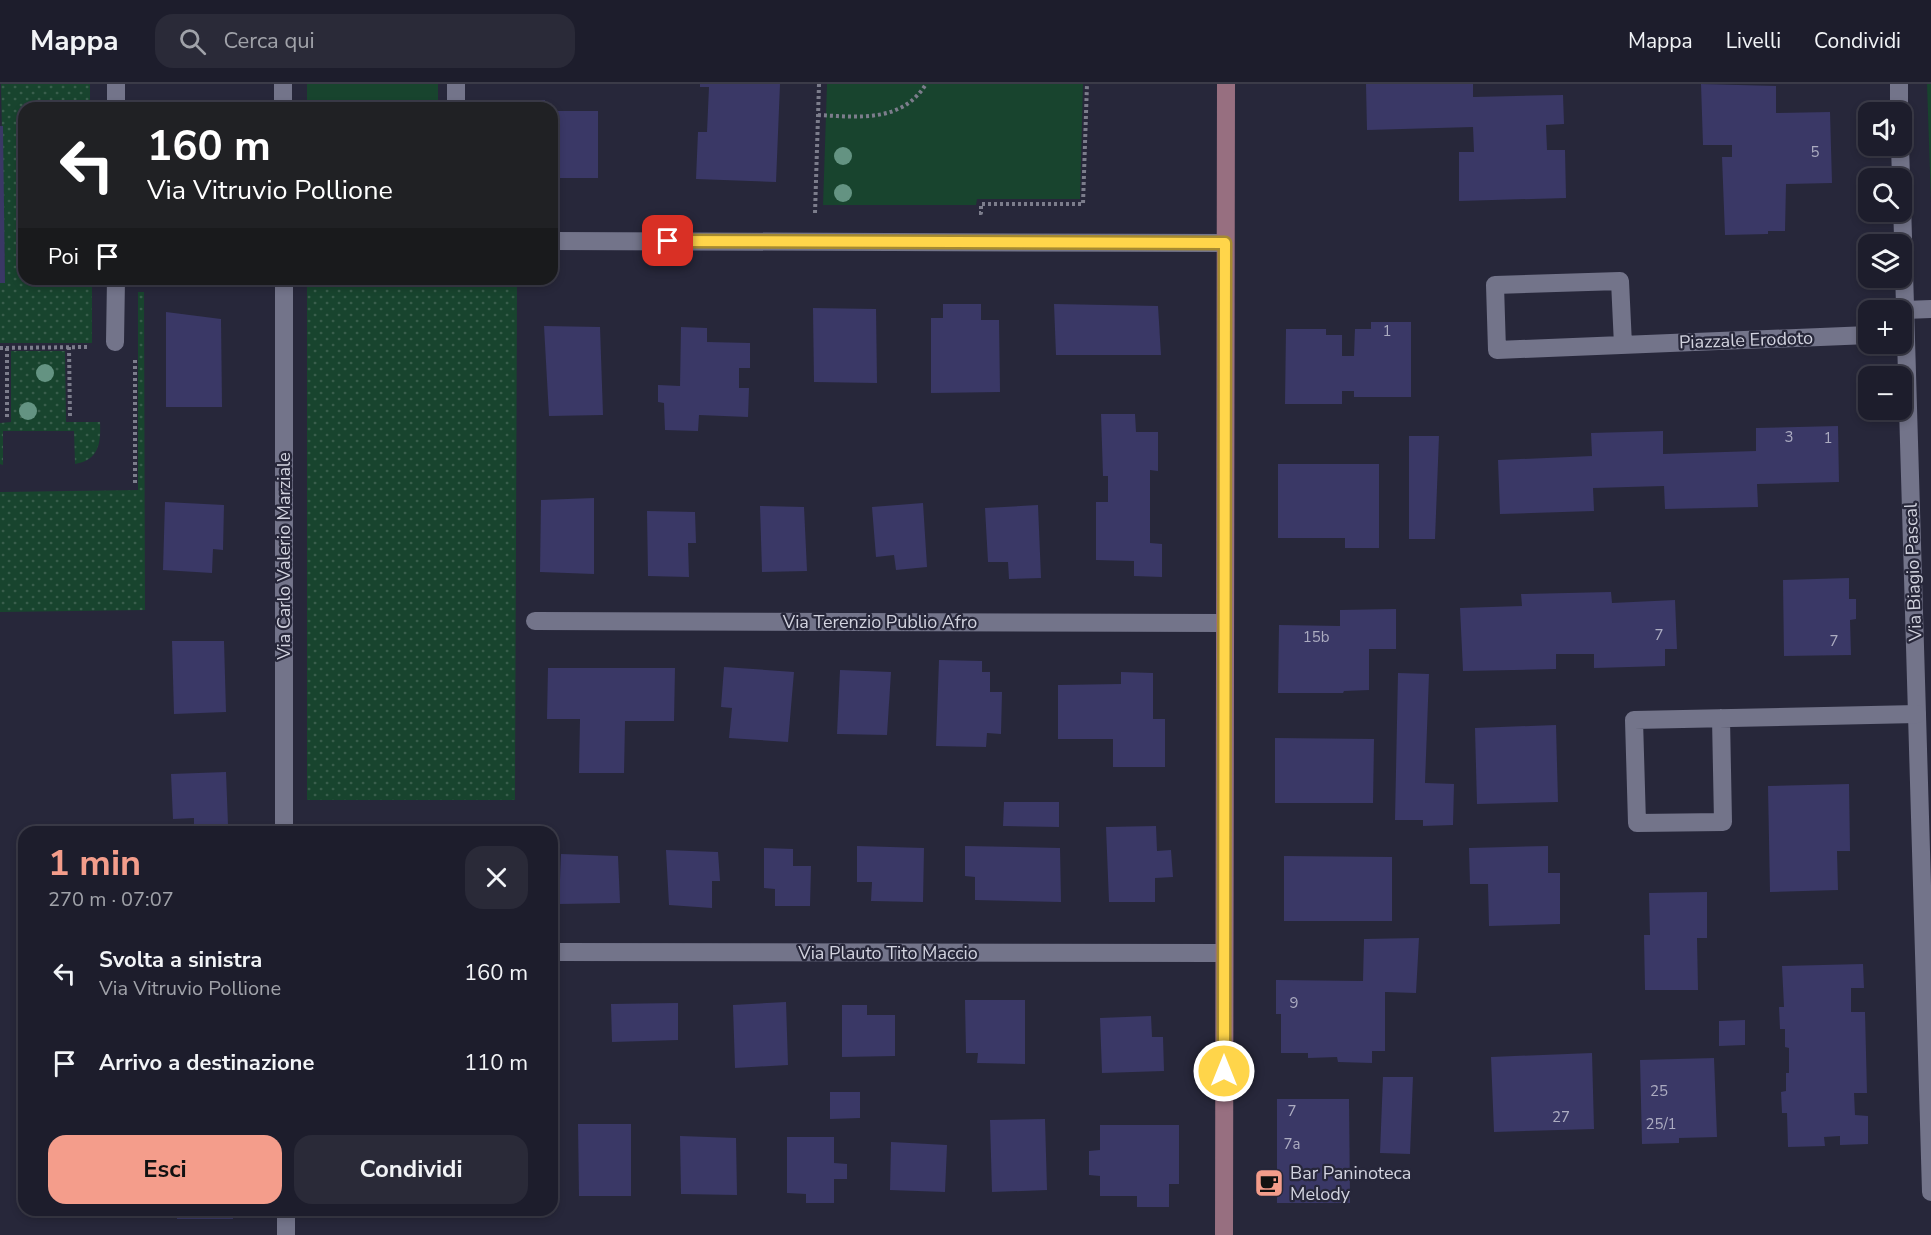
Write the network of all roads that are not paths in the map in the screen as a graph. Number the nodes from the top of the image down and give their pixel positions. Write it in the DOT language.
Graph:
graph roads {
  1 [pos="116,84"];
  2 [pos="283,84"];
  3 [pos="456,84"];
  4 [pos="1226,84"];
  5 [pos="1899,84"];
  6 [pos="116,102"];
  7 [pos="283,102"];
  8 [pos="456,102"];
  9 [pos="1899,102"];
  10 [pos="1903,222"];
  11 [pos="558,241"];
  12 [pos="1225,243"];
  13 [pos="116,285"];
  14 [pos="284,285"];
  15 [pos="1905,300"];
  16 [pos="1931,309"];
  17 [pos="1912,310"];
  18 [pos="1858,335"];
  19 [pos="116,342"];
  20 [pos="1623,345"];
  21 [pos="1905,354"];
  22 [pos="535,621"];
  23 [pos="1225,623"];
  24 [pos="1917,714"];
  25 [pos="1721,718"];
  26 [pos="284,826"];
  27 [pos="558,952"];
  28 [pos="1224,953"];
  29 [pos="1931,1192"];
  30 [pos="286,1216"];
  31 [pos="286,1235"];
  32 [pos="1224,1235"];
  1 -- 6 [label="street"];
  2 -- 7 [label="street"];
  3 -- 8 [label="street"];
  4 -- 12 [label="street"];
  5 -- 9 [label="street"];
  10 -- 15 [label="street, Via Biagio Pascal"];
  11 -- 12 [label="street"];
  12 -- 23 [label="street"];
  13 -- 19 [label="street"];
  14 -- 26 [label="street, Via Carlo Valerio Marziale"];
  16 -- 17 [label="street"];
  18 -- 20 [label="street, Piazzale Erodoto"];
  20 -- 20 [label="street, Piazzale Erodoto"];
  21 -- 24 [label="street, Via Biagio Pascal"];
  22 -- 23 [label="street, Via Terenzio Publio Afro"];
  23 -- 28 [label="street"];
  24 -- 25 [label="street"];
  24 -- 29 [label="street, Via Biagio Pascal"];
  25 -- 25 [label="street"];
  27 -- 28 [label="street, Via Plauto Tito Maccio"];
  28 -- 32 [label="street"];
  30 -- 31 [label="street"];
}
